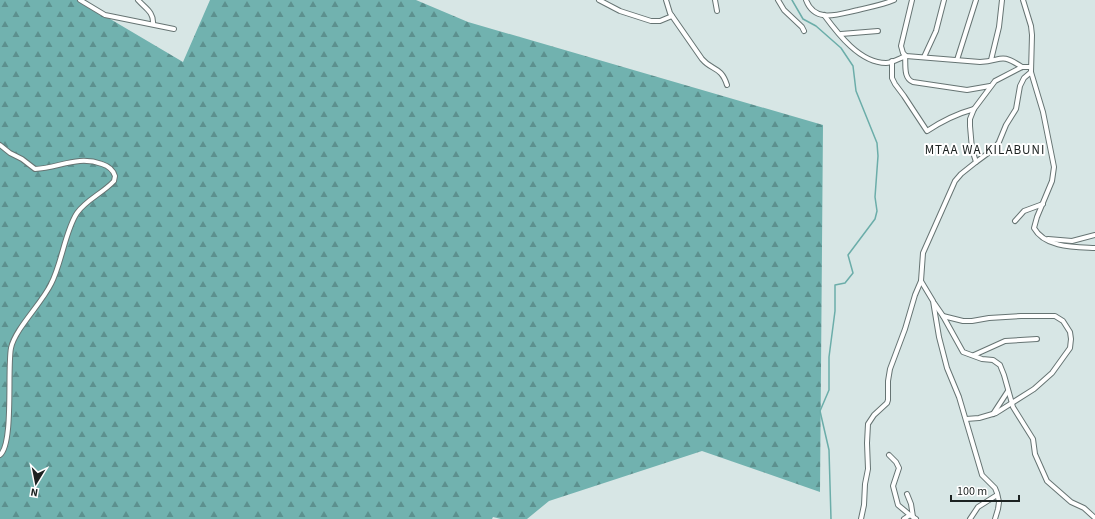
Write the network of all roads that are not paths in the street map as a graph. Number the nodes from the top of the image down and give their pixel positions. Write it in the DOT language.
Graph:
graph roads {
  1 [pos="80,0"];
  2 [pos="138,0"];
  3 [pos="599,0"];
  4 [pos="666,0"];
  5 [pos="715,0"];
  6 [pos="778,0"];
  7 [pos="806,0"];
  8 [pos="894,0"];
  9 [pos="912,0"];
  10 [pos="944,0"];
  11 [pos="976,0"];
  12 [pos="1002,0"];
  13 [pos="1023,0"];
  14 [pos="717,11"];
  15 [pos="824,15"];
  16 [pos="672,16"];
  17 [pos="153,24"];
  18 [pos="174,29"];
  19 [pos="804,31"];
  20 [pos="878,31"];
  21 [pos="840,34"];
  22 [pos="906,56"];
  23 [pos="924,57"];
  24 [pos="957,60"];
  25 [pos="991,60"];
  26 [pos="892,61"];
  27 [pos="1022,67"];
  28 [pos="1031,70"];
  29 [pos="727,85"];
  30 [pos="990,86"];
  31 [pos="974,109"];
  32 [pos="0,145"];
  33 [pos="976,162"];
  34 [pos="1043,204"];
  35 [pos="1015,221"];
  36 [pos="1095,235"];
  37 [pos="1044,238"];
  38 [pos="1095,248"];
  39 [pos="921,281"];
  40 [pos="933,301"];
  41 [pos="943,316"];
  42 [pos="1037,339"];
  43 [pos="974,356"];
  44 [pos="1008,391"];
  45 [pos="1012,403"];
  46 [pos="993,414"];
  47 [pos="966,419"];
  48 [pos="889,454"];
  49 [pos="0,455"];
  50 [pos="907,494"];
  51 [pos="997,495"];
  52 [pos="913,517"];
  53 [pos="1095,518"];
  54 [pos="861,519"];
  55 [pos="904,519"];
  56 [pos="970,519"];
  57 [pos="995,519"];
  1 -- 17 [label="street"];
  2 -- 17 [label="street"];
  3 -- 16 [label="street"];
  4 -- 16 [label="street"];
  5 -- 14 [label="street"];
  6 -- 19 [label="street"];
  7 -- 15 [label="street"];
  8 -- 15 [label="street"];
  9 -- 22 [label="street"];
  10 -- 23 [label="street"];
  11 -- 24 [label="street"];
  12 -- 25 [label="street"];
  13 -- 28 [label="street"];
  15 -- 21 [label="street"];
  16 -- 29 [label="street"];
  17 -- 18 [label="street"];
  20 -- 21 [label="street"];
  21 -- 26 [label="street"];
  22 -- 23 [label="street"];
  22 -- 26 [label="street"];
  22 -- 30 [label="street"];
  23 -- 24 [label="street"];
  24 -- 25 [label="street"];
  25 -- 27 [label="street"];
  26 -- 31 [label="street"];
  27 -- 28 [label="street"];
  27 -- 30 [label="street"];
  28 -- 33 [label="street"];
  28 -- 34 [label="street"];
  30 -- 31 [label="street"];
  31 -- 33 [label="street"];
  32 -- 49 [label="street"];
  33 -- 39 [label="street"];
  34 -- 35 [label="street"];
  34 -- 37 [label="street"];
  36 -- 37 [label="street"];
  37 -- 38 [label="street"];
  39 -- 40 [label="street"];
  39 -- 54 [label="street"];
  40 -- 41 [label="street"];
  40 -- 47 [label="street"];
  41 -- 43 [label="street"];
  41 -- 45 [label="street"];
  42 -- 43 [label="street"];
  43 -- 44 [label="street"];
  44 -- 45 [label="street"];
  44 -- 46 [label="street"];
  45 -- 46 [label="street"];
  45 -- 53 [label="street"];
  46 -- 47 [label="street"];
  47 -- 51 [label="street"];
  48 -- 52 [label="street"];
  50 -- 52 [label="street"];
  51 -- 56 [label="street"];
  51 -- 57 [label="street"];
  52 -- 55 [label="street"];
}
